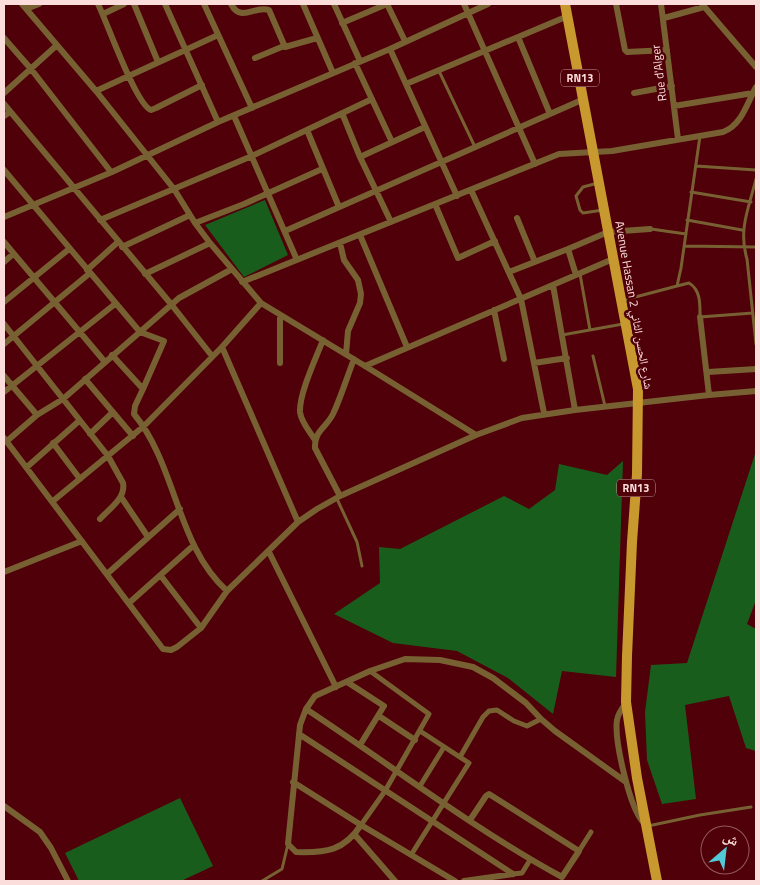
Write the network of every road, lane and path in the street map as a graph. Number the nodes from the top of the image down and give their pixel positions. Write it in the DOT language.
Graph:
graph roads {
  1 [pos="39,4"];
  2 [pos="98,4"];
  3 [pos="124,4"];
  4 [pos="134,4"];
  5 [pos="165,4"];
  6 [pos="204,4"];
  7 [pos="231,4"];
  8 [pos="303,4"];
  9 [pos="334,4"];
  10 [pos="387,4"];
  11 [pos="464,4"];
  12 [pos="488,4"];
  13 [pos="566,4"];
  14 [pos="616,4"];
  15 [pos="661,4"];
  16 [pos="703,5"];
  17 [pos="24,6"];
  18 [pos="468,13"];
  19 [pos="102,14"];
  20 [pos="568,16"];
  21 [pos="664,18"];
  22 [pos="342,22"];
  23 [pos="218,35"];
  24 [pos="518,37"];
  25 [pos="4,38"];
  26 [pos="317,38"];
  27 [pos="405,41"];
  28 [pos="57,45"];
  29 [pos="284,46"];
  30 [pos="390,49"];
  31 [pos="186,50"];
  32 [pos="667,50"];
  33 [pos="485,51"];
  34 [pos="255,58"];
  35 [pos="158,62"];
  36 [pos="358,62"];
  37 [pos="756,65"];
  38 [pos="31,69"];
  39 [pos="439,71"];
  40 [pos="333,73"];
  41 [pos="129,76"];
  42 [pos="406,84"];
  43 [pos="202,85"];
  44 [pos="672,86"];
  45 [pos="754,90"];
  46 [pos="96,92"];
  47 [pos="4,93"];
  48 [pos="634,93"];
  49 [pos="372,99"];
  50 [pos="584,99"];
  51 [pos="4,104"];
  52 [pos="674,106"];
  53 [pos="252,108"];
  54 [pos="10,112"];
  55 [pos="342,113"];
  56 [pos="550,114"];
  57 [pos="4,116"];
  58 [pos="234,116"];
  59 [pos="218,122"];
  60 [pos="425,126"];
  61 [pos="519,128"];
  62 [pos="307,130"];
  63 [pos="700,136"];
  64 [pos="678,139"];
  65 [pos="392,142"];
  66 [pos="475,147"];
  67 [pos="593,152"];
  68 [pos="147,155"];
  69 [pos="252,156"];
  70 [pos="360,157"];
  71 [pos="441,162"];
  72 [pos="535,164"];
  73 [pos="696,166"];
  74 [pos="322,169"];
  75 [pos="4,170"];
  76 [pos="756,170"];
  77 [pos="111,172"];
  78 [pos="756,179"];
  79 [pos="599,182"];
  80 [pos="73,188"];
  81 [pos="174,189"];
  82 [pos="471,190"];
  83 [pos="755,190"];
  84 [pos="376,191"];
  85 [pos="691,192"];
  86 [pos="268,194"];
  87 [pos="457,196"];
  88 [pos="750,202"];
  89 [pos="435,204"];
  90 [pos="33,205"];
  91 [pos="339,207"];
  92 [pos="604,210"];
  93 [pos="190,215"];
  94 [pos="4,217"];
  95 [pos="517,218"];
  96 [pos="100,220"];
  97 [pos="687,220"];
  98 [pos="391,222"];
  99 [pos="195,223"];
  100 [pos="650,229"];
  101 [pos="742,230"];
  102 [pos="285,231"];
  103 [pos="608,232"];
  104 [pos="360,234"];
  105 [pos="686,234"];
  106 [pos="495,241"];
  107 [pos="4,242"];
  108 [pos="210,242"];
  109 [pos="340,243"];
  110 [pos="120,244"];
  111 [pos="684,246"];
  112 [pos="743,247"];
  113 [pos="756,247"];
  114 [pos="69,248"];
  115 [pos="568,249"];
  116 [pos="13,254"];
  117 [pos="613,259"];
  118 [pos="297,260"];
  119 [pos="4,262"];
  120 [pos="535,262"];
  121 [pos="232,269"];
  122 [pos="88,271"];
  123 [pos="509,272"];
  124 [pos="145,274"];
  125 [pos="578,274"];
  126 [pos="33,278"];
  127 [pos="242,282"];
  128 [pos="553,285"];
  129 [pos="677,286"];
  130 [pos="521,299"];
  131 [pos="621,301"];
  132 [pos="4,302"];
  133 [pos="54,303"];
  134 [pos="261,303"];
  135 [pos="116,304"];
  136 [pos="171,304"];
  137 [pos="494,310"];
  138 [pos="753,313"];
  139 [pos="280,314"];
  140 [pos="700,316"];
  141 [pos="625,323"];
  142 [pos="4,324"];
  143 [pos="590,330"];
  144 [pos="80,332"];
  145 [pos="140,332"];
  146 [pos="562,335"];
  147 [pos="14,337"];
  148 [pos="323,340"];
  149 [pos="4,344"];
  150 [pos="756,344"];
  151 [pos="222,346"];
  152 [pos="408,347"];
  153 [pos="346,354"];
  154 [pos="112,355"];
  155 [pos="212,356"];
  156 [pos="593,356"];
  157 [pos="567,358"];
  158 [pos="354,359"];
  159 [pos="504,359"];
  160 [pos="105,362"];
  161 [pos="280,362"];
  162 [pos="534,363"];
  163 [pos="365,366"];
  164 [pos="38,367"];
  165 [pos="756,369"];
  166 [pos="708,372"];
  167 [pos="4,376"];
  168 [pos="85,379"];
  169 [pos="11,386"];
  170 [pos="143,390"];
  171 [pos="4,392"];
  172 [pos="756,392"];
  173 [pos="709,395"];
  174 [pos="63,399"];
  175 [pos="638,403"];
  176 [pos="605,406"];
  177 [pos="575,410"];
  178 [pos="113,412"];
  179 [pos="544,413"];
  180 [pos="37,415"];
  181 [pos="79,421"];
  182 [pos="144,426"];
  183 [pos="90,434"];
  184 [pos="476,435"];
  185 [pos="133,436"];
  186 [pos="5,439"];
  187 [pos="314,440"];
  188 [pos="53,443"];
  189 [pos="108,456"];
  190 [pos="27,467"];
  191 [pos="80,479"];
  192 [pos="121,497"];
  193 [pos="338,497"];
  194 [pos="53,501"];
  195 [pos="180,509"];
  196 [pos="100,519"];
  197 [pos="298,522"];
  198 [pos="148,537"];
  199 [pos="82,541"];
  200 [pos="194,545"];
  201 [pos="269,552"];
  202 [pos="362,566"];
  203 [pos="4,572"];
  204 [pos="107,574"];
  205 [pos="161,576"];
  206 [pos="227,591"];
  207 [pos="129,603"];
  208 [pos="201,628"];
  209 [pos="370,671"];
  210 [pos="347,682"];
  211 [pos="336,687"];
  212 [pos="626,702"];
  213 [pos="306,709"];
  214 [pos="379,716"];
  215 [pos="541,719"];
  216 [pos="420,731"];
  217 [pos="299,734"];
  218 [pos="415,740"];
  219 [pos="360,745"];
  220 [pos="444,747"];
  221 [pos="460,757"];
  222 [pos="396,770"];
  223 [pos="294,782"];
  224 [pos="626,782"];
  225 [pos="420,786"];
  226 [pos="385,791"];
  227 [pos="444,804"];
  228 [pos="4,806"];
  229 [pos="751,808"];
  230 [pos="470,820"];
  231 [pos="432,822"];
  232 [pos="361,825"];
  233 [pos="647,826"];
  234 [pos="591,832"];
  235 [pos="355,835"];
  236 [pos="288,844"];
  237 [pos="579,851"];
  238 [pos="411,855"];
  239 [pos="530,860"];
  240 [pos="513,874"];
  241 [pos="68,881"];
  242 [pos="262,881"];
  243 [pos="395,881"];
  244 [pos="456,881"];
  245 [pos="464,881"];
  246 [pos="657,881"];
  1 -- 17 [label="street"];
  2 -- 19 [label="street"];
  3 -- 19 [label="street"];
  4 -- 35 [label="street"];
  5 -- 31 [label="street"];
  6 -- 23 [label="street"];
  7 -- 29 [label="street"];
  8 -- 26 [label="street"];
  9 -- 22 [label="street"];
  10 -- 22 [label="street"];
  10 -- 27 [label="street"];
  11 -- 18 [label="street"];
  12 -- 18 [label="street"];
  13 -- 20 [label="main road, Avenue Hassan 2 شارع الحسن الثاني / RN13"];
  14 -- 32 [label="street"];
  15 -- 21 [label="street, Rue d'Alger"];
  16 -- 21 [label="street"];
  16 -- 37 [label="street"];
  17 -- 28 [label="street"];
  18 -- 27 [label="street"];
  18 -- 33 [label="street"];
  19 -- 41 [label="street"];
  20 -- 24 [label="street"];
  20 -- 50 [label="main road, Avenue Hassan 2 شارع الحسن الثاني / RN13"];
  21 -- 32 [label="street, Rue d'Alger"];
  22 -- 36 [label="street"];
  23 -- 31 [label="street"];
  23 -- 53 [label="street"];
  24 -- 33 [label="street"];
  24 -- 56 [label="street"];
  25 -- 38 [label="street"];
  26 -- 29 [label="street"];
  26 -- 40 [label="street"];
  27 -- 30 [label="street"];
  28 -- 38 [label="street"];
  28 -- 46 [label="street"];
  29 -- 34 [label="street"];
  30 -- 36 [label="street"];
  30 -- 42 [label="street"];
  31 -- 35 [label="street"];
  31 -- 43 [label="street"];
  32 -- 44 [label="street, Rue d'Alger"];
  33 -- 39 [label="street"];
  33 -- 61 [label="street"];
  35 -- 41 [label="street"];
  36 -- 40 [label="street"];
  36 -- 49 [label="street"];
  38 -- 47 [label="street"];
  38 -- 77 [label="street"];
  39 -- 42 [label="street"];
  39 -- 66 [label="lane"];
  40 -- 53 [label="street"];
  41 -- 43 [label="street"];
  41 -- 46 [label="street"];
  42 -- 60 [label="street"];
  43 -- 59 [label="street"];
  44 -- 48 [label="street"];
  44 -- 52 [label="street, Rue d'Alger"];
  45 -- 52 [label="street"];
  45 -- 63 [label="street"];
  46 -- 68 [label="street"];
  49 -- 55 [label="street"];
  49 -- 65 [label="street"];
  50 -- 56 [label="street"];
  50 -- 67 [label="main road, Avenue Hassan 2 شارع الحسن الثاني / RN13"];
  51 -- 54 [label="street"];
  52 -- 64 [label="street, Rue d'Alger"];
  53 -- 58 [label="street"];
  54 -- 57 [label="street"];
  54 -- 80 [label="street"];
  55 -- 62 [label="street"];
  55 -- 70 [label="street"];
  56 -- 61 [label="street"];
  58 -- 59 [label="street"];
  58 -- 69 [label="street"];
  59 -- 68 [label="street"];
  60 -- 65 [label="street"];
  60 -- 71 [label="street"];
  61 -- 66 [label="street"];
  61 -- 72 [label="street"];
  62 -- 69 [label="street"];
  62 -- 74 [label="street"];
  63 -- 64 [label="street"];
  63 -- 73 [label="lane"];
  64 -- 67 [label="street"];
  65 -- 70 [label="street"];
  66 -- 71 [label="street"];
  67 -- 72 [label="street"];
  67 -- 79 [label="main road, Avenue Hassan 2 شارع الحسن الثاني / RN13"];
  68 -- 77 [label="street"];
  68 -- 81 [label="street"];
  69 -- 81 [label="street"];
  69 -- 86 [label="street"];
  70 -- 84 [label="street"];
  71 -- 84 [label="street"];
  71 -- 87 [label="street"];
  72 -- 82 [label="street"];
  73 -- 76 [label="lane"];
  73 -- 85 [label="lane"];
  74 -- 86 [label="street"];
  74 -- 91 [label="street"];
  75 -- 90 [label="street"];
  77 -- 80 [label="street"];
  78 -- 83 [label="lane"];
  79 -- 92 [label="main road, Avenue Hassan 2 شارع الحسن الثاني / RN13"];
  79 -- 92 [label="lane"];
  80 -- 90 [label="street"];
  80 -- 96 [label="street"];
  81 -- 93 [label="street"];
  81 -- 96 [label="street"];
  82 -- 87 [label="street"];
  82 -- 106 [label="street"];
  83 -- 88 [label="lane"];
  84 -- 91 [label="street"];
  84 -- 98 [label="street"];
  85 -- 88 [label="lane"];
  85 -- 97 [label="lane"];
  86 -- 99 [label="street"];
  86 -- 102 [label="street"];
  87 -- 89 [label="street"];
  88 -- 101 [label="lane"];
  89 -- 98 [label="street"];
  89 -- 106 [label="street"];
  90 -- 94 [label="street"];
  90 -- 114 [label="street"];
  91 -- 102 [label="street"];
  92 -- 103 [label="main road, Avenue Hassan 2 شارع الحسن الثاني / RN13"];
  93 -- 99 [label="street"];
  93 -- 110 [label="street"];
  95 -- 120 [label="street"];
  96 -- 110 [label="street"];
  97 -- 101 [label="lane"];
  97 -- 105 [label="lane"];
  98 -- 104 [label="street"];
  99 -- 108 [label="street"];
  100 -- 103 [label="street"];
  100 -- 105 [label="lane"];
  101 -- 112 [label="lane"];
  102 -- 118 [label="street"];
  103 -- 115 [label="street"];
  103 -- 117 [label="main road, Avenue Hassan 2 شارع الحسن الثاني / RN13"];
  104 -- 109 [label="street"];
  104 -- 152 [label="street"];
  105 -- 111 [label="lane"];
  106 -- 123 [label="street"];
  107 -- 116 [label="street"];
  108 -- 121 [label="street"];
  108 -- 124 [label="street"];
  109 -- 118 [label="street"];
  109 -- 153 [label="street"];
  110 -- 122 [label="street"];
  110 -- 124 [label="street"];
  111 -- 112 [label="lane"];
  111 -- 129 [label="lane"];
  112 -- 113 [label="lane"];
  112 -- 138 [label="lane"];
  114 -- 122 [label="street"];
  114 -- 126 [label="street"];
  115 -- 120 [label="street"];
  115 -- 125 [label="street"];
  116 -- 119 [label="street"];
  116 -- 126 [label="street"];
  117 -- 125 [label="street"];
  117 -- 131 [label="main road, Avenue Hassan 2 شارع الحسن الثاني / RN13"];
  118 -- 127 [label="street"];
  120 -- 123 [label="street"];
  121 -- 127 [label="street"];
  121 -- 136 [label="street"];
  122 -- 133 [label="street"];
  122 -- 135 [label="street"];
  123 -- 130 [label="street"];
  124 -- 136 [label="street"];
  125 -- 128 [label="street"];
  125 -- 143 [label="lane"];
  126 -- 132 [label="street"];
  126 -- 133 [label="street"];
  127 -- 134 [label="street"];
  128 -- 130 [label="street"];
  128 -- 146 [label="street"];
  129 -- 131 [label="lane"];
  129 -- 140 [label="lane"];
  130 -- 137 [label="street"];
  130 -- 162 [label="street"];
  131 -- 141 [label="main road, Avenue Hassan 2 شارع الحسن الثاني / RN13"];
  133 -- 144 [label="street"];
  133 -- 147 [label="street"];
  134 -- 139 [label="street"];
  134 -- 151 [label="street"];
  135 -- 144 [label="street"];
  135 -- 145 [label="street"];
  136 -- 145 [label="street"];
  136 -- 155 [label="street"];
  137 -- 152 [label="street"];
  137 -- 159 [label="street"];
  138 -- 140 [label="lane"];
  138 -- 150 [label="lane"];
  139 -- 148 [label="street"];
  139 -- 161 [label="street"];
  140 -- 166 [label="street"];
  141 -- 143 [label="lane"];
  141 -- 175 [label="main road, Avenue Hassan 2 شارع الحسن الثاني / RN13"];
  142 -- 147 [label="street"];
  143 -- 146 [label="lane"];
  144 -- 160 [label="street"];
  144 -- 164 [label="street"];
  145 -- 154 [label="street"];
  145 -- 170 [label="street"];
  146 -- 157 [label="street"];
  147 -- 149 [label="street"];
  147 -- 164 [label="street"];
  148 -- 153 [label="street"];
  148 -- 187 [label="street"];
  151 -- 155 [label="street"];
  151 -- 197 [label="street"];
  152 -- 163 [label="street"];
  153 -- 158 [label="street"];
  154 -- 160 [label="street"];
  154 -- 170 [label="street"];
  155 -- 182 [label="street"];
  156 -- 176 [label="lane"];
  157 -- 162 [label="street"];
  157 -- 177 [label="street"];
  158 -- 163 [label="street"];
  158 -- 187 [label="street"];
  160 -- 168 [label="street"];
  162 -- 179 [label="street"];
  163 -- 184 [label="street"];
  164 -- 169 [label="street"];
  164 -- 174 [label="street"];
  165 -- 166 [label="street"];
  166 -- 173 [label="street"];
  167 -- 169 [label="street"];
  168 -- 174 [label="street"];
  168 -- 178 [label="street"];
  169 -- 171 [label="street"];
  169 -- 180 [label="street"];
  170 -- 182 [label="street"];
  172 -- 173 [label="street"];
  173 -- 175 [label="street"];
  174 -- 180 [label="street"];
  174 -- 181 [label="street"];
  175 -- 176 [label="street"];
  175 -- 212 [label="main road, Avenue Hassan 2 شارع الحسن الثاني / RN13"];
  176 -- 177 [label="street"];
  177 -- 179 [label="street"];
  178 -- 183 [label="street"];
  178 -- 185 [label="street"];
  179 -- 184 [label="street"];
  180 -- 186 [label="street"];
  181 -- 183 [label="street"];
  181 -- 188 [label="street"];
  182 -- 185 [label="street"];
  182 -- 195 [label="street"];
  183 -- 189 [label="street"];
  184 -- 193 [label="street"];
  185 -- 189 [label="street"];
  186 -- 190 [label="street"];
  187 -- 193 [label="street"];
  188 -- 190 [label="street"];
  188 -- 191 [label="street"];
  189 -- 191 [label="street"];
  189 -- 192 [label="street"];
  190 -- 194 [label="street"];
  191 -- 194 [label="street"];
  192 -- 196 [label="street"];
  192 -- 198 [label="street"];
  193 -- 197 [label="street"];
  193 -- 202 [label="lane"];
  194 -- 199 [label="street"];
  195 -- 198 [label="street"];
  195 -- 200 [label="street"];
  197 -- 201 [label="street"];
  198 -- 204 [label="street"];
  199 -- 203 [label="street"];
  199 -- 204 [label="street"];
  200 -- 205 [label="street"];
  200 -- 206 [label="street"];
  201 -- 206 [label="street"];
  201 -- 211 [label="street"];
  204 -- 207 [label="street"];
  205 -- 207 [label="street"];
  205 -- 208 [label="street"];
  206 -- 208 [label="street"];
  207 -- 208 [label="street"];
  209 -- 210 [label="street"];
  209 -- 215 [label="street"];
  209 -- 216 [label="street"];
  210 -- 211 [label="street"];
  210 -- 214 [label="street"];
  211 -- 213 [label="street"];
  212 -- 224 [label="street"];
  212 -- 233 [label="main road, Avenue Hassan 2 شارع الحسن الثاني / RN13"];
  213 -- 217 [label="street"];
  213 -- 219 [label="street"];
  214 -- 218 [label="street"];
  214 -- 219 [label="street"];
  215 -- 221 [label="street"];
  215 -- 224 [label="street"];
  216 -- 218 [label="street"];
  216 -- 220 [label="street"];
  217 -- 223 [label="street"];
  217 -- 226 [label="street"];
  218 -- 222 [label="street"];
  219 -- 222 [label="street"];
  220 -- 221 [label="street"];
  220 -- 225 [label="street"];
  221 -- 227 [label="street"];
  222 -- 225 [label="street"];
  222 -- 226 [label="street"];
  223 -- 232 [label="street"];
  223 -- 236 [label="street"];
  224 -- 233 [label="street"];
  225 -- 227 [label="street"];
  226 -- 231 [label="street"];
  226 -- 232 [label="street"];
  227 -- 230 [label="street"];
  227 -- 231 [label="street"];
  228 -- 241 [label="street"];
  229 -- 233 [label="lane"];
  230 -- 237 [label="street"];
  230 -- 239 [label="street"];
  231 -- 238 [label="street"];
  231 -- 240 [label="street"];
  232 -- 235 [label="street"];
  232 -- 238 [label="street"];
  233 -- 246 [label="main road, Avenue Hassan 2 شارع الحسن الثاني / RN13"];
  234 -- 237 [label="street"];
  235 -- 236 [label="street"];
  235 -- 243 [label="street"];
  236 -- 242 [label="lane"];
  237 -- 239 [label="street"];
  238 -- 244 [label="street"];
  239 -- 240 [label="street"];
  240 -- 245 [label="street"];
}
